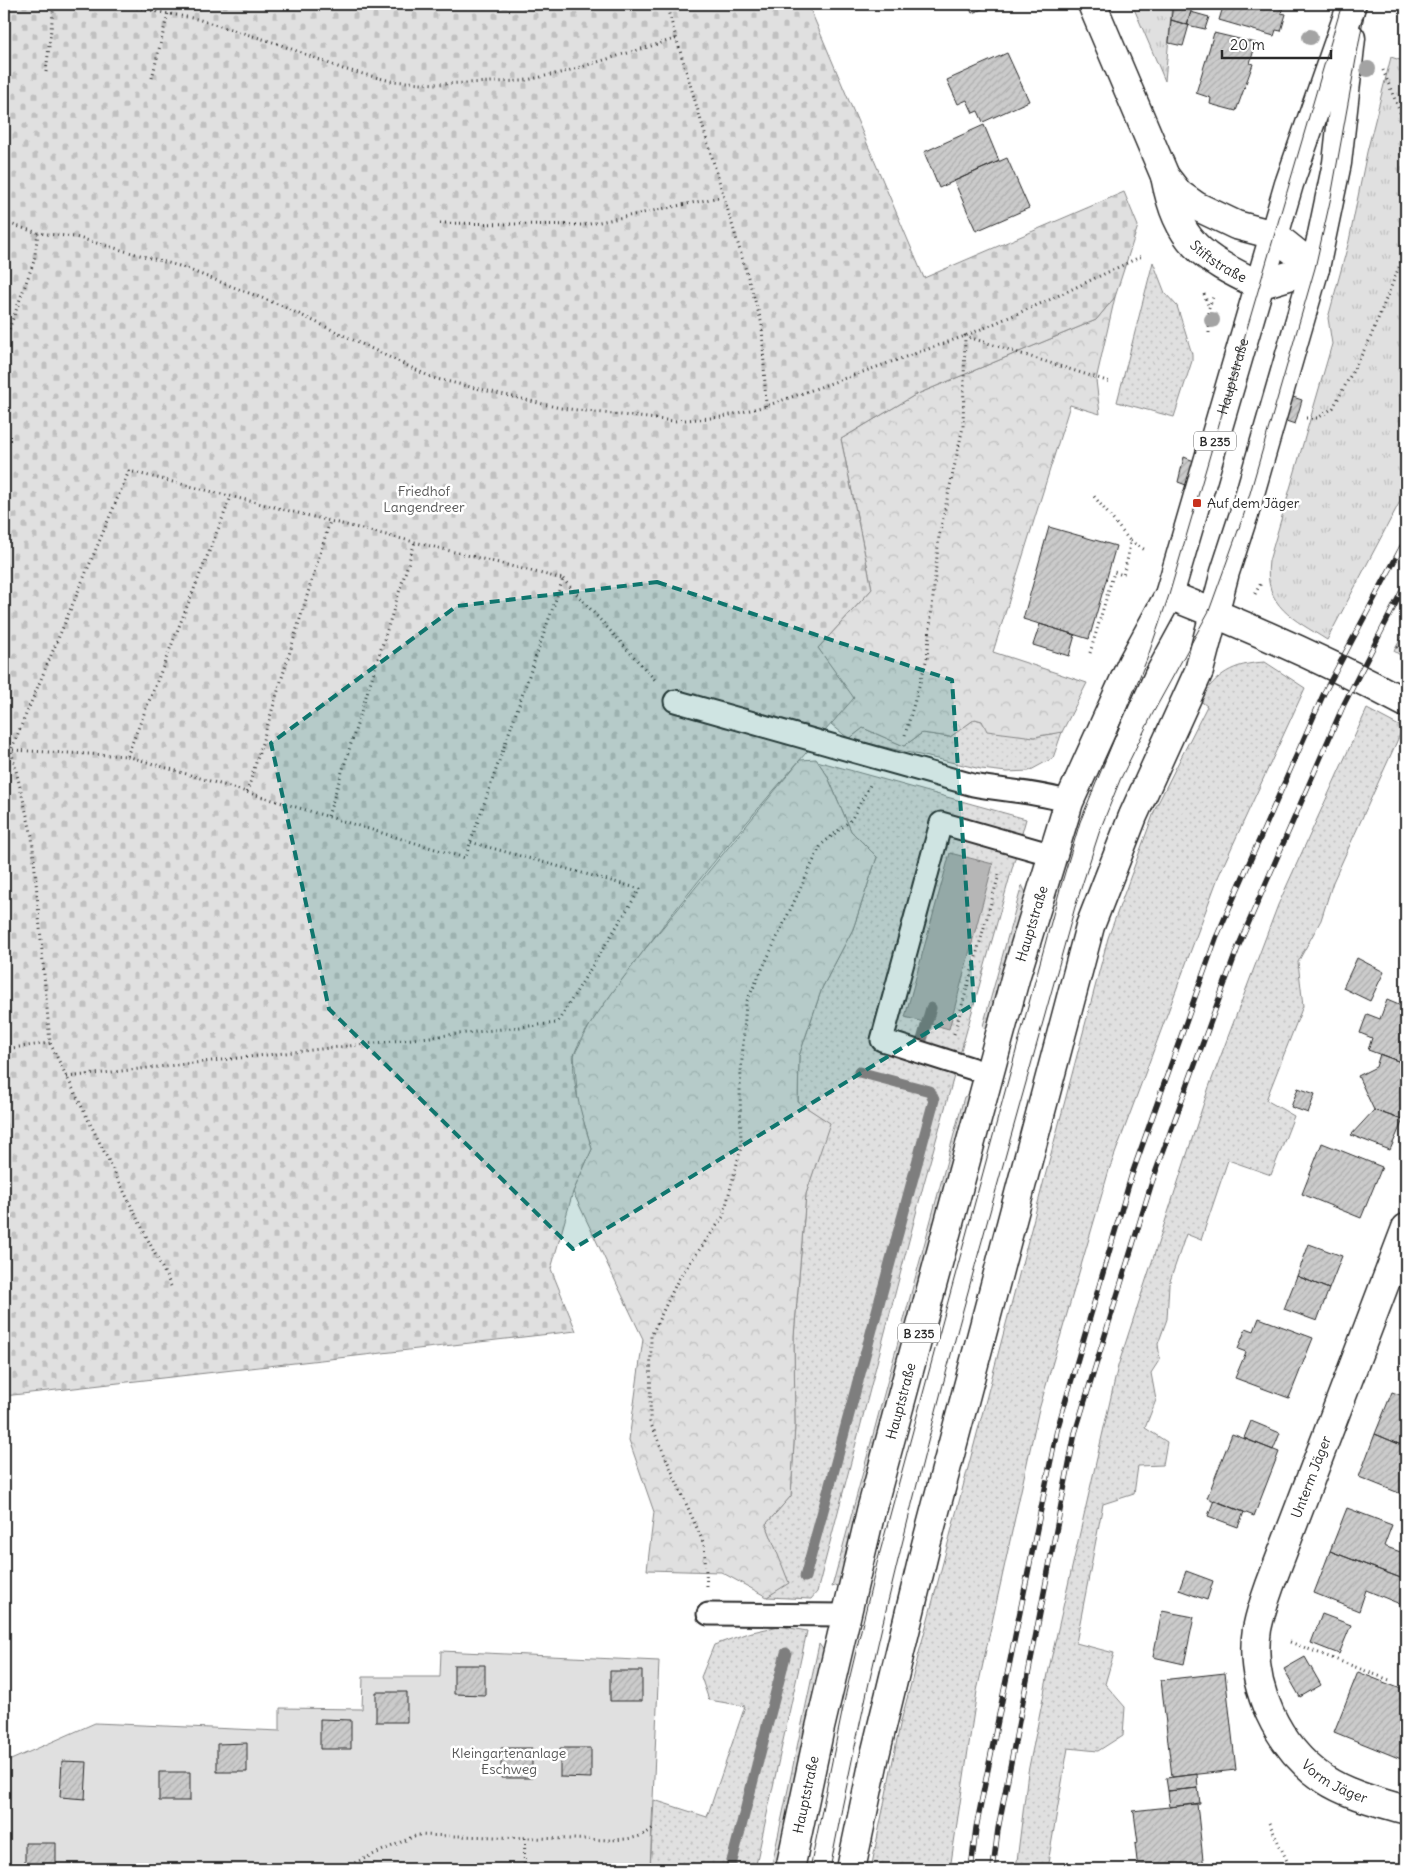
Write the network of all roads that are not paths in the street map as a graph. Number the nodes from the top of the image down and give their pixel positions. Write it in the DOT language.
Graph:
graph roads {
  1 [pos="1092,4"];
  2 [pos="1354,4"];
  3 [pos="1165,176"];
  4 [pos="1274,235"];
  5 [pos="1315,268"];
  6 [pos="1259,285"];
  7 [pos="1169,595"];
  8 [pos="1215,613"];
  9 [pos="675,701"];
  10 [pos="1406,703"];
  11 [pos="1069,802"];
  12 [pos="1053,855"];
  13 [pos="989,1074"];
  14 [pos="1406,1228"];
  15 [pos="708,1614"];
  16 [pos="846,1615"];
  17 [pos="1278,1730"];
  18 [pos="1406,1810"];
  19 [pos="790,1869"];
  20 [pos="851,1869"];
  1 -- 3 [label="main road, Stiftstraße"];
  2 -- 4 [label="main road, Hauptstraße / B 235"];
  2 -- 5 [label="main road, Hauptstraße / B 235"];
  3 -- 4 [label="main road, Stiftstraße"];
  3 -- 6 [label="main road, Stiftstraße"];
  4 -- 5 [label="main road, Stiftstraße"];
  4 -- 6 [label="main road, Hauptstraße / B 235"];
  5 -- 6 [label="main road, Stiftstraße"];
  5 -- 8 [label="main road, Hauptstraße / B 235"];
  6 -- 7 [label="main road, Hauptstraße / B 235"];
  7 -- 8 [label="main road"];
  7 -- 11 [label="main road, Hauptstraße / B 235"];
  8 -- 10 [label="main road"];
  8 -- 20 [label="main road, Hauptstraße / B 235"];
  9 -- 11 [label="lane"];
  11 -- 12 [label="main road, Hauptstraße / B 235"];
  12 -- 13 [label="main road, Hauptstraße / B 235"];
  12 -- 13 [label="lane"];
  13 -- 16 [label="main road, Hauptstraße / B 235"];
  14 -- 17 [label="main road, Unterm Jäger"];
  15 -- 16 [label="lane"];
  16 -- 19 [label="main road, Hauptstraße / B 235"];
  17 -- 18 [label="main road, Vorm Jäger"];
}
